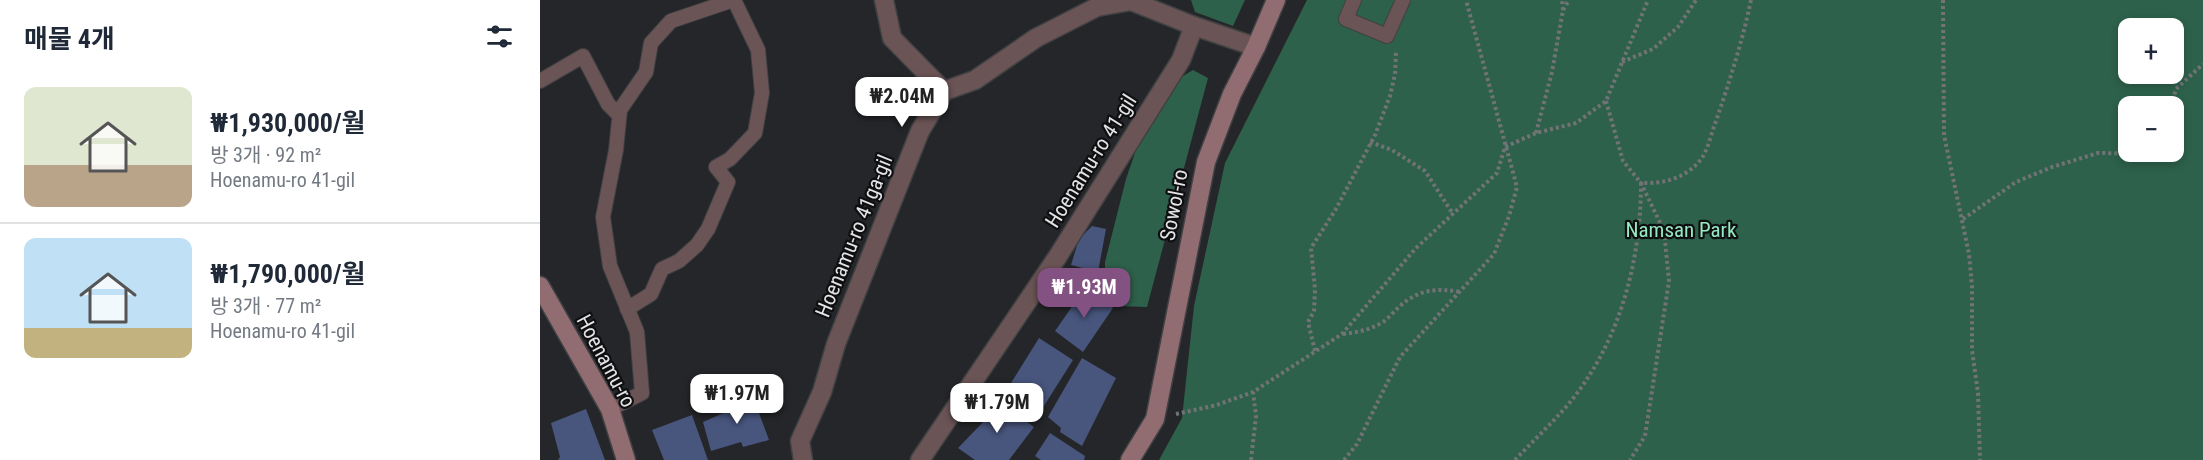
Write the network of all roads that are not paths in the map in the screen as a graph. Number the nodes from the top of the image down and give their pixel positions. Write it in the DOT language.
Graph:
graph roads {
  1 [pos="733,0"];
  2 [pos="884,0"];
  3 [pos="1276,0"];
  4 [pos="1354,0"];
  5 [pos="1403,0"];
  6 [pos="1155,4"];
  7 [pos="1194,26"];
  8 [pos="1256,47"];
  9 [pos="540,81"];
  10 [pos="944,91"];
  11 [pos="619,115"];
  12 [pos="540,286"];
  13 [pos="627,309"];
  14 [pos="610,409"];
  15 [pos="626,460"];
  16 [pos="803,460"];
  17 [pos="920,460"];
  18 [pos="1130,460"];
  1 -- 11 [label="lane"];
  1 -- 13 [label="lane"];
  2 -- 10 [label="street"];
  3 -- 8 [label="main road, Sowol-ro"];
  4 -- 5 [label="lane"];
  6 -- 7 [label="street"];
  6 -- 10 [label="street"];
  7 -- 8 [label="street"];
  7 -- 17 [label="street, Hoenamu-ro 41-gil"];
  8 -- 18 [label="main road, Sowol-ro"];
  9 -- 11 [label="lane"];
  10 -- 16 [label="street, Hoenamu-ro 41ga-gil"];
  11 -- 13 [label="lane"];
  12 -- 14 [label="main road, Hoenamu-ro"];
  13 -- 14 [label="lane"];
  14 -- 15 [label="main road, Hoenamu-ro"];
}
